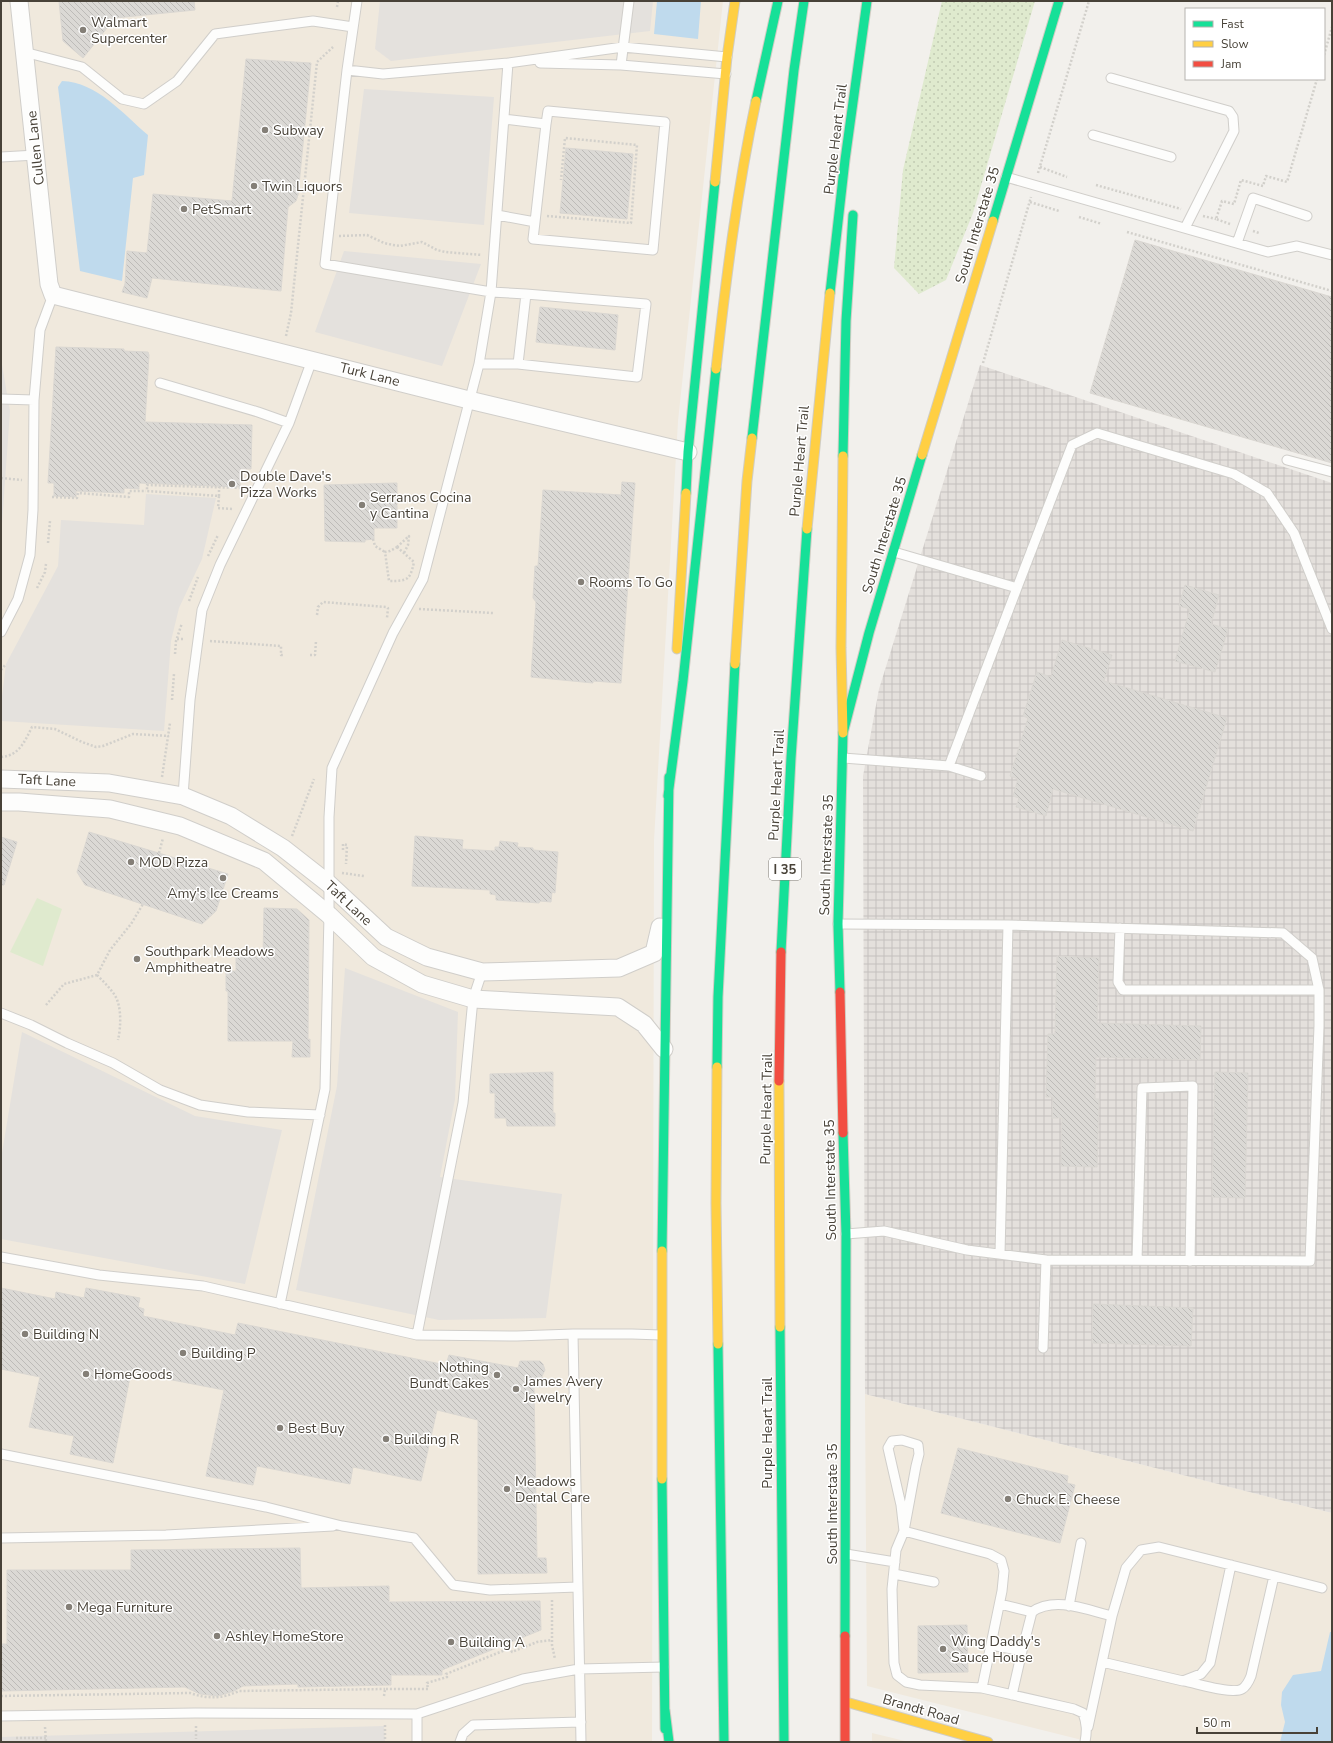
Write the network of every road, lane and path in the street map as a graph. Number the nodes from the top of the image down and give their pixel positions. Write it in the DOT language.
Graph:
graph roads {
  1 [pos="19,1"];
  2 [pos="338,1"];
  3 [pos="357,1"];
  4 [pos="629,1"];
  5 [pos="735,1"];
  6 [pos="778,1"];
  7 [pos="804,1"];
  8 [pos="867,1"];
  9 [pos="1059,1"];
  10 [pos="1089,1"];
  11 [pos="337,7"];
  12 [pos="354,26"];
  13 [pos="1332,27"];
  14 [pos="333,47"];
  15 [pos="623,47"];
  16 [pos="24,52"];
  17 [pos="1325,52"];
  18 [pos="727,57"];
  19 [pos="859,60"];
  20 [pos="508,63"];
  21 [pos="621,65"];
  22 [pos="347,70"];
  23 [pos="726,74"];
  24 [pos="1111,78"];
  25 [pos="1317,80"];
  26 [pos="504,119"];
  27 [pos="546,124"];
  28 [pos="1093,135"];
  29 [pos="36,156"];
  30 [pos="1,157"];
  31 [pos="1171,157"];
  32 [pos="855,161"];
  33 [pos="1040,167"];
  34 [pos="1039,172"];
  35 [pos="1006,177"];
  36 [pos="1067,177"];
  37 [pos="561,180"];
  38 [pos="1096,185"];
  39 [pos="853,207"];
  40 [pos="1059,211"];
  41 [pos="1192,213"];
  42 [pos="496,215"];
  43 [pos="545,216"];
  44 [pos="1307,216"];
  45 [pos="1079,217"];
  46 [pos="1216,220"];
  47 [pos="535,222"];
  48 [pos="1102,224"];
  49 [pos="1230,224"];
  50 [pos="1185,228"];
  51 [pos="1127,232"];
  52 [pos="334,236"];
  53 [pos="1237,243"];
  54 [pos="482,255"];
  55 [pos="1332,255"];
  56 [pos="1332,291"];
  57 [pos="491,292"];
  58 [pos="526,294"];
  59 [pos="53,295"];
  60 [pos="286,336"];
  61 [pos="312,360"];
  62 [pos="983,363"];
  63 [pos="479,364"];
  64 [pos="518,364"];
  65 [pos="160,383"];
  66 [pos="1,399"];
  67 [pos="34,400"];
  68 [pos="469,400"];
  69 [pos="289,423"];
  70 [pos="688,452"];
  71 [pos="1287,460"];
  72 [pos="1332,472"];
  73 [pos="1,478"];
  74 [pos="33,480"];
  75 [pos="183,486"];
  76 [pos="219,487"];
  77 [pos="241,488"];
  78 [pos="147,492"];
  79 [pos="183,494"];
  80 [pos="219,496"];
  81 [pos="52,497"];
  82 [pos="232,509"];
  83 [pos="50,521"];
  84 [pos="218,535"];
  85 [pos="373,539"];
  86 [pos="48,543"];
  87 [pos="397,547"];
  88 [pos="385,552"];
  89 [pos="894,552"];
  90 [pos="404,553"];
  91 [pos="208,556"];
  92 [pos="46,564"];
  93 [pos="198,577"];
  94 [pos="37,588"];
  95 [pos="1017,588"];
  96 [pos="189,601"];
  97 [pos="419,609"];
  98 [pos="493,613"];
  99 [pos="317,615"];
  100 [pos="387,618"];
  101 [pos="182,623"];
  102 [pos="1332,628"];
  103 [pos="1,632"];
  104 [pos="177,639"];
  105 [pos="184,639"];
  106 [pos="207,641"];
  107 [pos="316,641"];
  108 [pos="175,654"];
  109 [pos="284,655"];
  110 [pos="310,655"];
  111 [pos="6,664"];
  112 [pos="1,670"];
  113 [pos="174,674"];
  114 [pos="172,700"];
  115 [pos="170,723"];
  116 [pos="843,733"];
  117 [pos="169,736"];
  118 [pos="1,757"];
  119 [pos="843,758"];
  120 [pos="949,766"];
  121 [pos="981,776"];
  122 [pos="1,778"];
  123 [pos="314,779"];
  124 [pos="162,782"];
  125 [pos="183,796"];
  126 [pos="668,796"];
  127 [pos="1,802"];
  128 [pos="290,840"];
  129 [pos="346,864"];
  130 [pos="342,865"];
  131 [pos="364,876"];
  132 [pos="335,877"];
  133 [pos="666,899"];
  134 [pos="143,904"];
  135 [pos="329,914"];
  136 [pos="838,924"];
  137 [pos="1008,925"];
  138 [pos="1120,928"];
  139 [pos="482,972"];
  140 [pos="97,975"];
  141 [pos="1319,990"];
  142 [pos="473,999"];
  143 [pos="46,1005"];
  144 [pos="1,1013"];
  145 [pos="118,1040"];
  146 [pos="664,1049"];
  147 [pos="320,1114"];
  148 [pos="846,1234"];
  149 [pos="1000,1254"];
  150 [pos="1,1257"];
  151 [pos="1046,1260"];
  152 [pos="1137,1260"];
  153 [pos="1190,1262"];
  154 [pos="280,1304"];
  155 [pos="573,1334"];
  156 [pos="417,1335"];
  157 [pos="661,1335"];
  158 [pos="1043,1348"];
  159 [pos="1,1454"];
  160 [pos="342,1526"];
  161 [pos="904,1531"];
  162 [pos="1,1538"];
  163 [pos="1081,1543"];
  164 [pos="846,1554"];
  165 [pos="895,1562"];
  166 [pos="1231,1565"];
  167 [pos="894,1574"];
  168 [pos="1274,1576"];
  169 [pos="934,1582"];
  170 [pos="578,1587"];
  171 [pos="1322,1588"];
  172 [pos="552,1594"];
  173 [pos="1000,1604"];
  174 [pos="1069,1606"];
  175 [pos="1032,1612"];
  176 [pos="1112,1616"];
  177 [pos="552,1640"];
  178 [pos="991,1645"];
  179 [pos="1022,1651"];
  180 [pos="555,1659"];
  181 [pos="1102,1662"];
  182 [pos="664,1667"];
  183 [pos="579,1669"];
  184 [pos="1183,1680"];
  185 [pos="982,1688"];
  186 [pos="385,1689"];
  187 [pos="195,1695"];
  188 [pos="1012,1695"];
  189 [pos="1,1696"];
  190 [pos="384,1696"];
  191 [pos="195,1700"];
  192 [pos="846,1702"];
  193 [pos="665,1710"];
  194 [pos="417,1714"];
  195 [pos="1,1716"];
  196 [pos="385,1721"];
  197 [pos="581,1722"];
  198 [pos="196,1723"];
  199 [pos="45,1724"];
  200 [pos="1088,1729"];
  201 [pos="16,1738"];
  202 [pos="46,1738"];
  203 [pos="196,1739"];
  204 [pos="46,1742"];
  205 [pos="385,1742"];
  206 [pos="417,1742"];
  207 [pos="460,1742"];
  208 [pos="581,1742"];
  209 [pos="665,1742"];
  210 [pos="669,1742"];
  211 [pos="724,1742"];
  212 [pos="784,1742"];
  213 [pos="845,1742"];
  214 [pos="988,1742"];
  215 [pos="1084,1742"];
  1 -- 16 [label="street, Cullen Lane"];
  2 -- 11 [label="path"];
  3 -- 12 [label="lane"];
  4 -- 15 [label="lane"];
  5 -- 18 [label="main road"];
  6 -- 126 [label="main road"];
  7 -- 211 [label="main road"];
  8 -- 19 [label="main road, Purple Heart Trail / I 35"];
  9 -- 35 [label="main road, South Interstate 35"];
  10 -- 33 [label="path"];
  12 -- 16 [label="lane"];
  12 -- 22 [label="lane"];
  13 -- 17 [label="path"];
  14 -- 60 [label="path"];
  15 -- 18 [label="lane"];
  15 -- 20 [label="lane"];
  15 -- 21 [label="lane"];
  16 -- 29 [label="street, Cullen Lane"];
  18 -- 23 [label="main road"];
  19 -- 32 [label="main road"];
  19 -- 212 [label="main road, Purple Heart Trail / I 35"];
  20 -- 21 [label="lane"];
  20 -- 22 [label="lane"];
  20 -- 26 [label="lane"];
  21 -- 23 [label="lane"];
  22 -- 57 [label="lane"];
  23 -- 70 [label="main road"];
  24 -- 41 [label="lane"];
  25 -- 46 [label="path"];
  26 -- 27 [label="lane"];
  26 -- 42 [label="lane"];
  27 -- 47 [label="lane"];
  27 -- 47 [label="lane"];
  28 -- 31 [label="lane"];
  29 -- 30 [label="lane"];
  29 -- 59 [label="street, Cullen Lane"];
  33 -- 34 [label="path"];
  33 -- 36 [label="path"];
  35 -- 50 [label="lane"];
  35 -- 89 [label="main road, South Interstate 35"];
  37 -- 43 [label="path"];
  38 -- 41 [label="path"];
  39 -- 116 [label="main road"];
  40 -- 62 [label="path"];
  41 -- 46 [label="path"];
  41 -- 50 [label="lane"];
  42 -- 47 [label="lane"];
  42 -- 57 [label="lane"];
  44 -- 53 [label="lane"];
  45 -- 48 [label="path"];
  46 -- 49 [label="path"];
  50 -- 53 [label="lane"];
  51 -- 56 [label="path"];
  52 -- 54 [label="path"];
  53 -- 55 [label="lane"];
  57 -- 58 [label="lane"];
  57 -- 63 [label="lane"];
  58 -- 64 [label="lane"];
  58 -- 64 [label="lane"];
  59 -- 61 [label="street, Turk Lane"];
  59 -- 67 [label="lane"];
  61 -- 68 [label="street, Turk Lane"];
  61 -- 69 [label="lane"];
  63 -- 64 [label="lane"];
  63 -- 68 [label="lane"];
  65 -- 69 [label="lane"];
  66 -- 67 [label="lane"];
  67 -- 74 [label="lane"];
  68 -- 70 [label="street, Turk Lane"];
  68 -- 132 [label="lane"];
  69 -- 125 [label="lane"];
  70 -- 126 [label="main road"];
  71 -- 72 [label="lane"];
  73 -- 74 [label="path"];
  74 -- 103 [label="lane"];
  75 -- 76 [label="path"];
  75 -- 78 [label="path"];
  75 -- 79 [label="path"];
  76 -- 77 [label="path"];
  76 -- 80 [label="path"];
  78 -- 79 [label="path"];
  78 -- 81 [label="path"];
  79 -- 80 [label="path"];
  80 -- 82 [label="path"];
  83 -- 86 [label="path"];
  84 -- 91 [label="path"];
  85 -- 88 [label="path"];
  87 -- 88 [label="path"];
  87 -- 90 [label="path"];
  87 -- 90 [label="path"];
  88 -- 90 [label="path"];
  89 -- 95 [label="lane"];
  89 -- 116 [label="main road, South Interstate 35"];
  92 -- 94 [label="path"];
  93 -- 96 [label="path"];
  95 -- 102 [label="lane"];
  95 -- 120 [label="lane"];
  97 -- 98 [label="path"];
  99 -- 100 [label="path"];
  101 -- 104 [label="path"];
  104 -- 105 [label="path"];
  104 -- 108 [label="path"];
  106 -- 109 [label="path"];
  107 -- 110 [label="path"];
  111 -- 112 [label="path"];
  113 -- 114 [label="path"];
  115 -- 117 [label="path"];
  116 -- 119 [label="main road, South Interstate 35"];
  117 -- 118 [label="path"];
  117 -- 124 [label="path"];
  119 -- 120 [label="lane"];
  119 -- 136 [label="main road, South Interstate 35"];
  120 -- 121 [label="lane"];
  122 -- 125 [label="street, Taft Lane"];
  123 -- 128 [label="path"];
  125 -- 132 [label="street, Taft Lane"];
  126 -- 133 [label="main road"];
  127 -- 135 [label="street, Taft Lane"];
  129 -- 130 [label="path"];
  131 -- 132 [label="path"];
  132 -- 135 [label="lane"];
  132 -- 139 [label="street, Taft Lane"];
  133 -- 139 [label="street, Taft Lane"];
  133 -- 146 [label="main road"];
  134 -- 140 [label="path"];
  135 -- 142 [label="street, Taft Lane"];
  135 -- 147 [label="lane"];
  136 -- 137 [label="lane"];
  136 -- 148 [label="main road, South Interstate 35"];
  137 -- 138 [label="lane"];
  137 -- 149 [label="lane"];
  138 -- 141 [label="lane"];
  138 -- 141 [label="lane"];
  139 -- 142 [label="lane"];
  140 -- 143 [label="path"];
  140 -- 145 [label="path"];
  141 -- 153 [label="lane"];
  142 -- 146 [label="street, Taft Lane"];
  142 -- 156 [label="lane"];
  144 -- 147 [label="lane"];
  146 -- 157 [label="main road"];
  147 -- 154 [label="lane"];
  148 -- 149 [label="lane"];
  148 -- 164 [label="main road, South Interstate 35"];
  149 -- 151 [label="lane"];
  150 -- 154 [label="lane"];
  151 -- 152 [label="lane"];
  151 -- 158 [label="lane"];
  152 -- 153 [label="lane"];
  152 -- 153 [label="lane"];
  154 -- 156 [label="lane"];
  155 -- 156 [label="lane"];
  155 -- 157 [label="lane"];
  155 -- 170 [label="lane"];
  157 -- 182 [label="main road"];
  159 -- 160 [label="lane"];
  160 -- 162 [label="lane"];
  160 -- 170 [label="lane"];
  161 -- 161 [label="lane"];
  161 -- 165 [label="lane"];
  161 -- 173 [label="lane"];
  163 -- 174 [label="lane"];
  164 -- 165 [label="lane"];
  164 -- 192 [label="main road, South Interstate 35"];
  165 -- 167 [label="lane"];
  166 -- 168 [label="lane"];
  166 -- 176 [label="lane"];
  166 -- 184 [label="lane"];
  167 -- 169 [label="lane"];
  167 -- 185 [label="lane"];
  168 -- 171 [label="lane"];
  168 -- 184 [label="lane"];
  170 -- 183 [label="lane"];
  172 -- 177 [label="path"];
  173 -- 175 [label="lane"];
  173 -- 178 [label="lane"];
  174 -- 175 [label="lane"];
  174 -- 176 [label="lane"];
  175 -- 179 [label="lane"];
  176 -- 181 [label="lane"];
  177 -- 180 [label="path"];
  177 -- 186 [label="path"];
  178 -- 179 [label="lane"];
  178 -- 185 [label="lane"];
  179 -- 188 [label="lane"];
  181 -- 184 [label="lane"];
  181 -- 200 [label="lane"];
  182 -- 183 [label="lane"];
  182 -- 193 [label="main road"];
  183 -- 194 [label="lane"];
  183 -- 197 [label="lane"];
  185 -- 188 [label="lane"];
  186 -- 187 [label="path"];
  186 -- 190 [label="path"];
  187 -- 189 [label="path"];
  187 -- 191 [label="path"];
  188 -- 200 [label="lane"];
  192 -- 213 [label="main road, South Interstate 35"];
  192 -- 214 [label="main road, Brandt Road"];
  193 -- 209 [label="main road"];
  193 -- 210 [label="main road"];
  194 -- 195 [label="lane"];
  194 -- 206 [label="lane"];
  196 -- 205 [label="path"];
  197 -- 207 [label="lane"];
  197 -- 208 [label="lane"];
  198 -- 203 [label="path"];
  199 -- 202 [label="path"];
  200 -- 215 [label="lane"];
  201 -- 202 [label="path"];
  202 -- 204 [label="path"];
}
